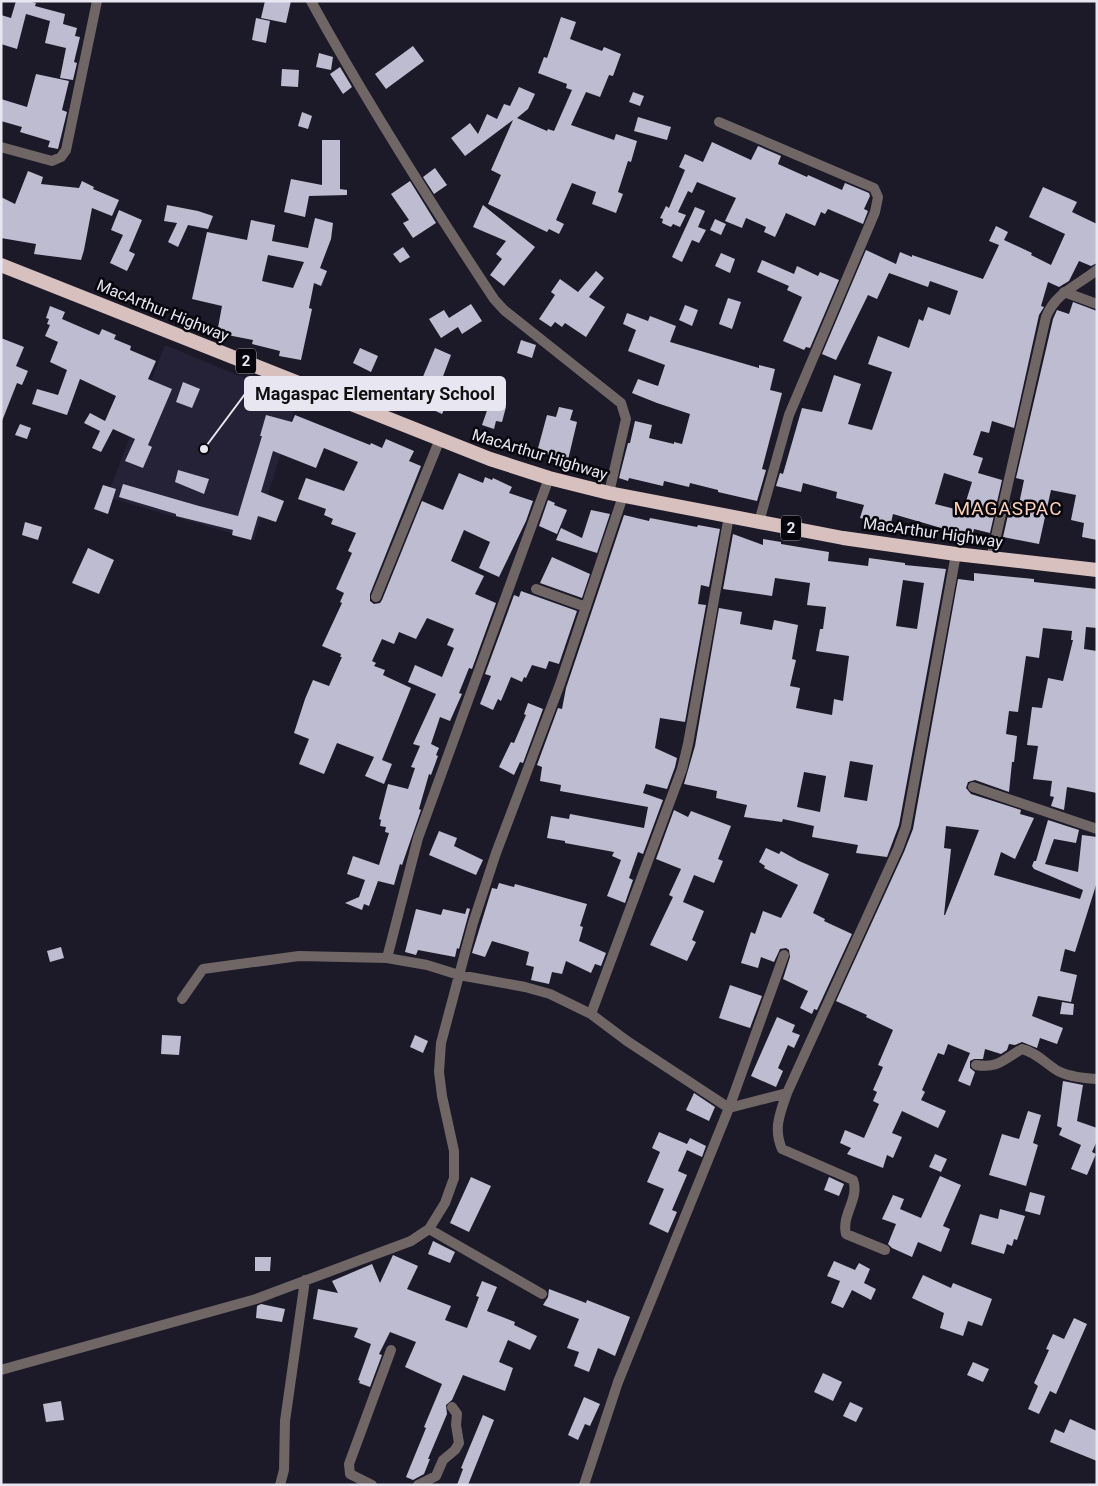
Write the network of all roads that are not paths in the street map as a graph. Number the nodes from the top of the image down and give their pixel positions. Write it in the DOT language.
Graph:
graph roads {
  1 [pos="97,1"];
  2 [pos="311,1"];
  3 [pos="719,122"];
  4 [pos="1,147"];
  5 [pos="1,265"];
  6 [pos="1097,270"];
  7 [pos="1064,292"];
  8 [pos="1097,304"];
  9 [pos="440,440"];
  10 [pos="549,478"];
  11 [pos="609,493"];
  12 [pos="623,496"];
  13 [pos="729,516"];
  14 [pos="759,522"];
  15 [pos="956,554"];
  16 [pos="991,558"];
  17 [pos="1097,570"];
  18 [pos="536,589"];
  19 [pos="376,597"];
  20 [pos="586,607"];
  21 [pos="973,787"];
  22 [pos="1097,829"];
  23 [pos="784,955"];
  24 [pos="387,958"];
  25 [pos="460,976"];
  26 [pos="182,1000"];
  27 [pos="591,1014"];
  28 [pos="976,1065"];
  29 [pos="1097,1080"];
  30 [pos="787,1093"];
  31 [pos="728,1108"];
  32 [pos="429,1229"];
  33 [pos="885,1250"];
  34 [pos="305,1280"];
  35 [pos="542,1294"];
  36 [pos="390,1350"];
  37 [pos="1,1370"];
  38 [pos="452,1407"];
  39 [pos="280,1485"];
  40 [pos="372,1485"];
  41 [pos="418,1485"];
  42 [pos="584,1485"];
  1 -- 4 [label="street"];
  2 -- 11 [label="street"];
  3 -- 14 [label="street"];
  5 -- 9 [label="highway, MacArthur Highway / 2"];
  6 -- 7 [label="street"];
  7 -- 8 [label="street"];
  7 -- 16 [label="street"];
  9 -- 10 [label="highway, MacArthur Highway / 2"];
  9 -- 19 [label="street"];
  10 -- 11 [label="highway, MacArthur Highway / 2"];
  10 -- 24 [label="street"];
  11 -- 12 [label="highway, MacArthur Highway / 2"];
  12 -- 13 [label="highway, MacArthur Highway / 2"];
  12 -- 20 [label="street"];
  13 -- 14 [label="highway, MacArthur Highway / 2"];
  13 -- 27 [label="street"];
  14 -- 15 [label="highway, MacArthur Highway / 2"];
  15 -- 16 [label="highway, MacArthur Highway / 2"];
  15 -- 30 [label="street"];
  16 -- 17 [label="highway, MacArthur Highway / 2"];
  18 -- 20 [label="street"];
  20 -- 25 [label="street"];
  21 -- 22 [label="street"];
  23 -- 31 [label="street"];
  24 -- 25 [label="street"];
  24 -- 26 [label="street"];
  25 -- 27 [label="street"];
  25 -- 32 [label="street"];
  27 -- 31 [label="street"];
  28 -- 29 [label="street"];
  30 -- 31 [label="street"];
  30 -- 33 [label="street"];
  31 -- 42 [label="street"];
  32 -- 34 [label="street"];
  32 -- 35 [label="street"];
  34 -- 37 [label="street"];
  34 -- 39 [label="street"];
  36 -- 40 [label="street"];
  38 -- 41 [label="street"];
}
